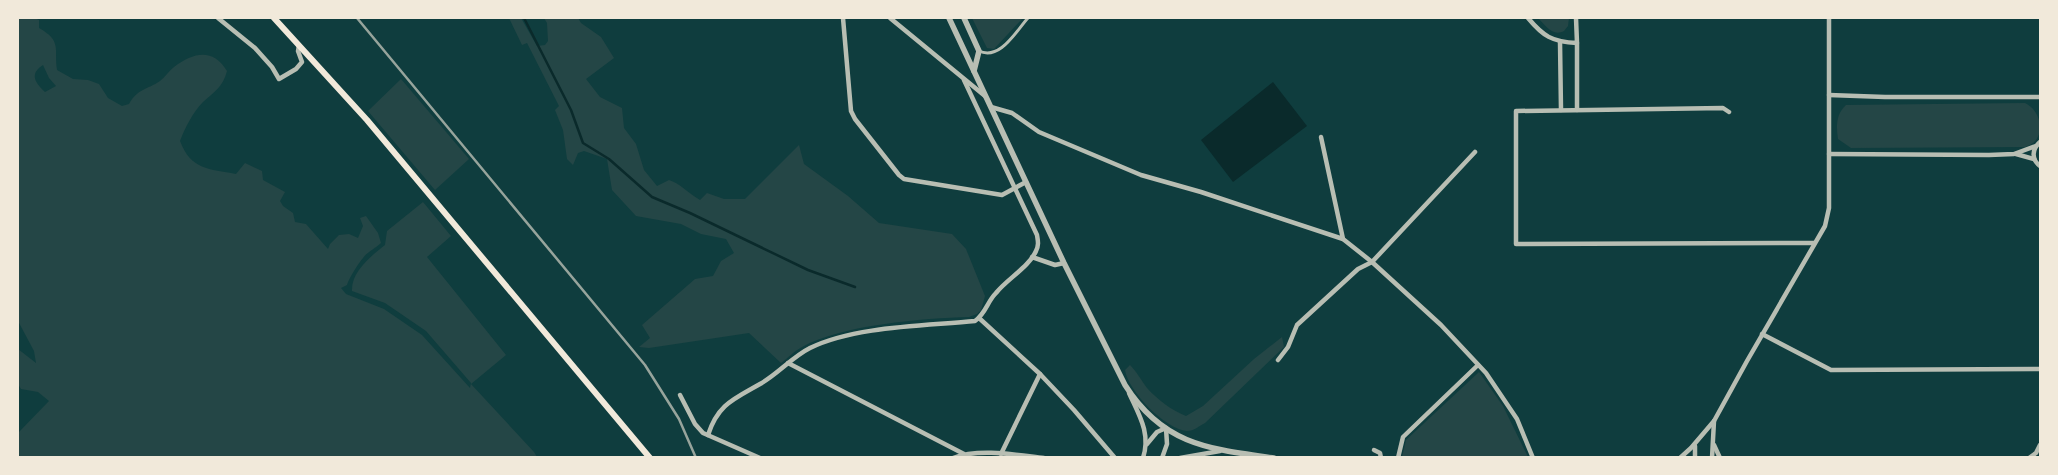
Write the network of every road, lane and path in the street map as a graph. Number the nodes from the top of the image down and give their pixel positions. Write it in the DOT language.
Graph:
graph roads {
  1 [pos="218,18"];
  2 [pos="274,18"];
  3 [pos="843,18"];
  4 [pos="890,18"];
  5 [pos="949,18"];
  6 [pos="964,18"];
  7 [pos="1028,18"];
  8 [pos="1528,18"];
  9 [pos="1576,18"];
  10 [pos="1829,18"];
  11 [pos="1560,42"];
  12 [pos="1576,43"];
  13 [pos="299,44"];
  14 [pos="979,51"];
  15 [pos="974,72"];
  16 [pos="964,80"];
  17 [pos="1829,94"];
  18 [pos="986,96"];
  19 [pos="2040,97"];
  20 [pos="991,107"];
  21 [pos="1561,110"];
  22 [pos="1577,110"];
  23 [pos="1730,112"];
  24 [pos="1321,137"];
  25 [pos="2040,142"];
  26 [pos="2036,146"];
  27 [pos="1475,152"];
  28 [pos="1829,154"];
  29 [pos="2014,154"];
  30 [pos="2034,159"];
  31 [pos="2040,166"];
  32 [pos="1026,182"];
  33 [pos="1015,189"];
  34 [pos="1343,239"];
  35 [pos="1814,243"];
  36 [pos="1032,258"];
  37 [pos="1372,262"];
  38 [pos="1064,263"];
  39 [pos="979,318"];
  40 [pos="1762,334"];
  41 [pos="1278,360"];
  42 [pos="788,364"];
  43 [pos="1478,365"];
  44 [pos="2040,369"];
  45 [pos="1040,374"];
  46 [pos="1125,385"];
  47 [pos="680,395"];
  48 [pos="1714,422"];
  49 [pos="1166,428"];
  50 [pos="708,436"];
  51 [pos="1695,444"];
  52 [pos="1714,444"];
  53 [pos="1147,445"];
  54 [pos="2040,445"];
  55 [pos="1224,450"];
  56 [pos="1374,450"];
  57 [pos="964,454"];
  58 [pos="1001,454"];
  59 [pos="977,456"];
  60 [pos="650,458"];
  61 [pos="760,458"];
  62 [pos="953,458"];
  63 [pos="1044,458"];
  64 [pos="1115,458"];
  65 [pos="1143,458"];
  66 [pos="1162,458"];
  67 [pos="1180,458"];
  68 [pos="1274,458"];
  69 [pos="1381,458"];
  70 [pos="1398,458"];
  71 [pos="1533,458"];
  72 [pos="1680,458"];
  73 [pos="1695,458"];
  74 [pos="1712,458"];
  75 [pos="1720,458"];
  76 [pos="2029,458"];
  1 -- 13 [label="street"];
  2 -- 13 [label="main road"];
  3 -- 33 [label="street"];
  4 -- 16 [label="street"];
  5 -- 15 [label="street"];
  6 -- 14 [label="street"];
  7 -- 14 [label="street"];
  8 -- 11 [label="street"];
  9 -- 12 [label="street"];
  10 -- 17 [label="street"];
  11 -- 12 [label="street"];
  11 -- 21 [label="street"];
  12 -- 22 [label="street"];
  13 -- 60 [label="main road"];
  14 -- 15 [label="street"];
  15 -- 18 [label="street"];
  16 -- 18 [label="street"];
  16 -- 33 [label="street"];
  17 -- 19 [label="street"];
  17 -- 28 [label="street"];
  18 -- 20 [label="street"];
  20 -- 32 [label="street"];
  20 -- 34 [label="street"];
  21 -- 22 [label="street"];
  21 -- 35 [label="street"];
  22 -- 23 [label="street"];
  24 -- 34 [label="street"];
  25 -- 26 [label="street"];
  26 -- 29 [label="street"];
  26 -- 30 [label="street"];
  27 -- 37 [label="street"];
  28 -- 29 [label="street"];
  28 -- 35 [label="street"];
  29 -- 30 [label="street"];
  30 -- 31 [label="street"];
  32 -- 33 [label="street"];
  32 -- 38 [label="street"];
  33 -- 36 [label="street"];
  34 -- 37 [label="street"];
  35 -- 40 [label="street"];
  36 -- 38 [label="street"];
  36 -- 39 [label="street"];
  37 -- 41 [label="street"];
  37 -- 43 [label="street"];
  38 -- 46 [label="street"];
  39 -- 42 [label="street"];
  39 -- 45 [label="street"];
  40 -- 44 [label="street"];
  40 -- 48 [label="street"];
  42 -- 50 [label="street"];
  42 -- 57 [label="street"];
  43 -- 70 [label="street"];
  43 -- 71 [label="street"];
  45 -- 58 [label="street"];
  45 -- 64 [label="street"];
  46 -- 49 [label="street"];
  46 -- 53 [label="street"];
  47 -- 50 [label="street"];
  48 -- 51 [label="street"];
  48 -- 52 [label="street"];
  49 -- 53 [label="street"];
  49 -- 55 [label="street"];
  49 -- 66 [label="street"];
  50 -- 61 [label="street"];
  51 -- 72 [label="street"];
  51 -- 73 [label="street"];
  52 -- 74 [label="street"];
  52 -- 75 [label="street"];
  53 -- 65 [label="street"];
  54 -- 76 [label="street"];
  55 -- 67 [label="street"];
  55 -- 68 [label="street"];
  56 -- 69 [label="street"];
  57 -- 59 [label="street"];
  57 -- 62 [label="street"];
  58 -- 59 [label="street"];
  58 -- 63 [label="street"];
}
